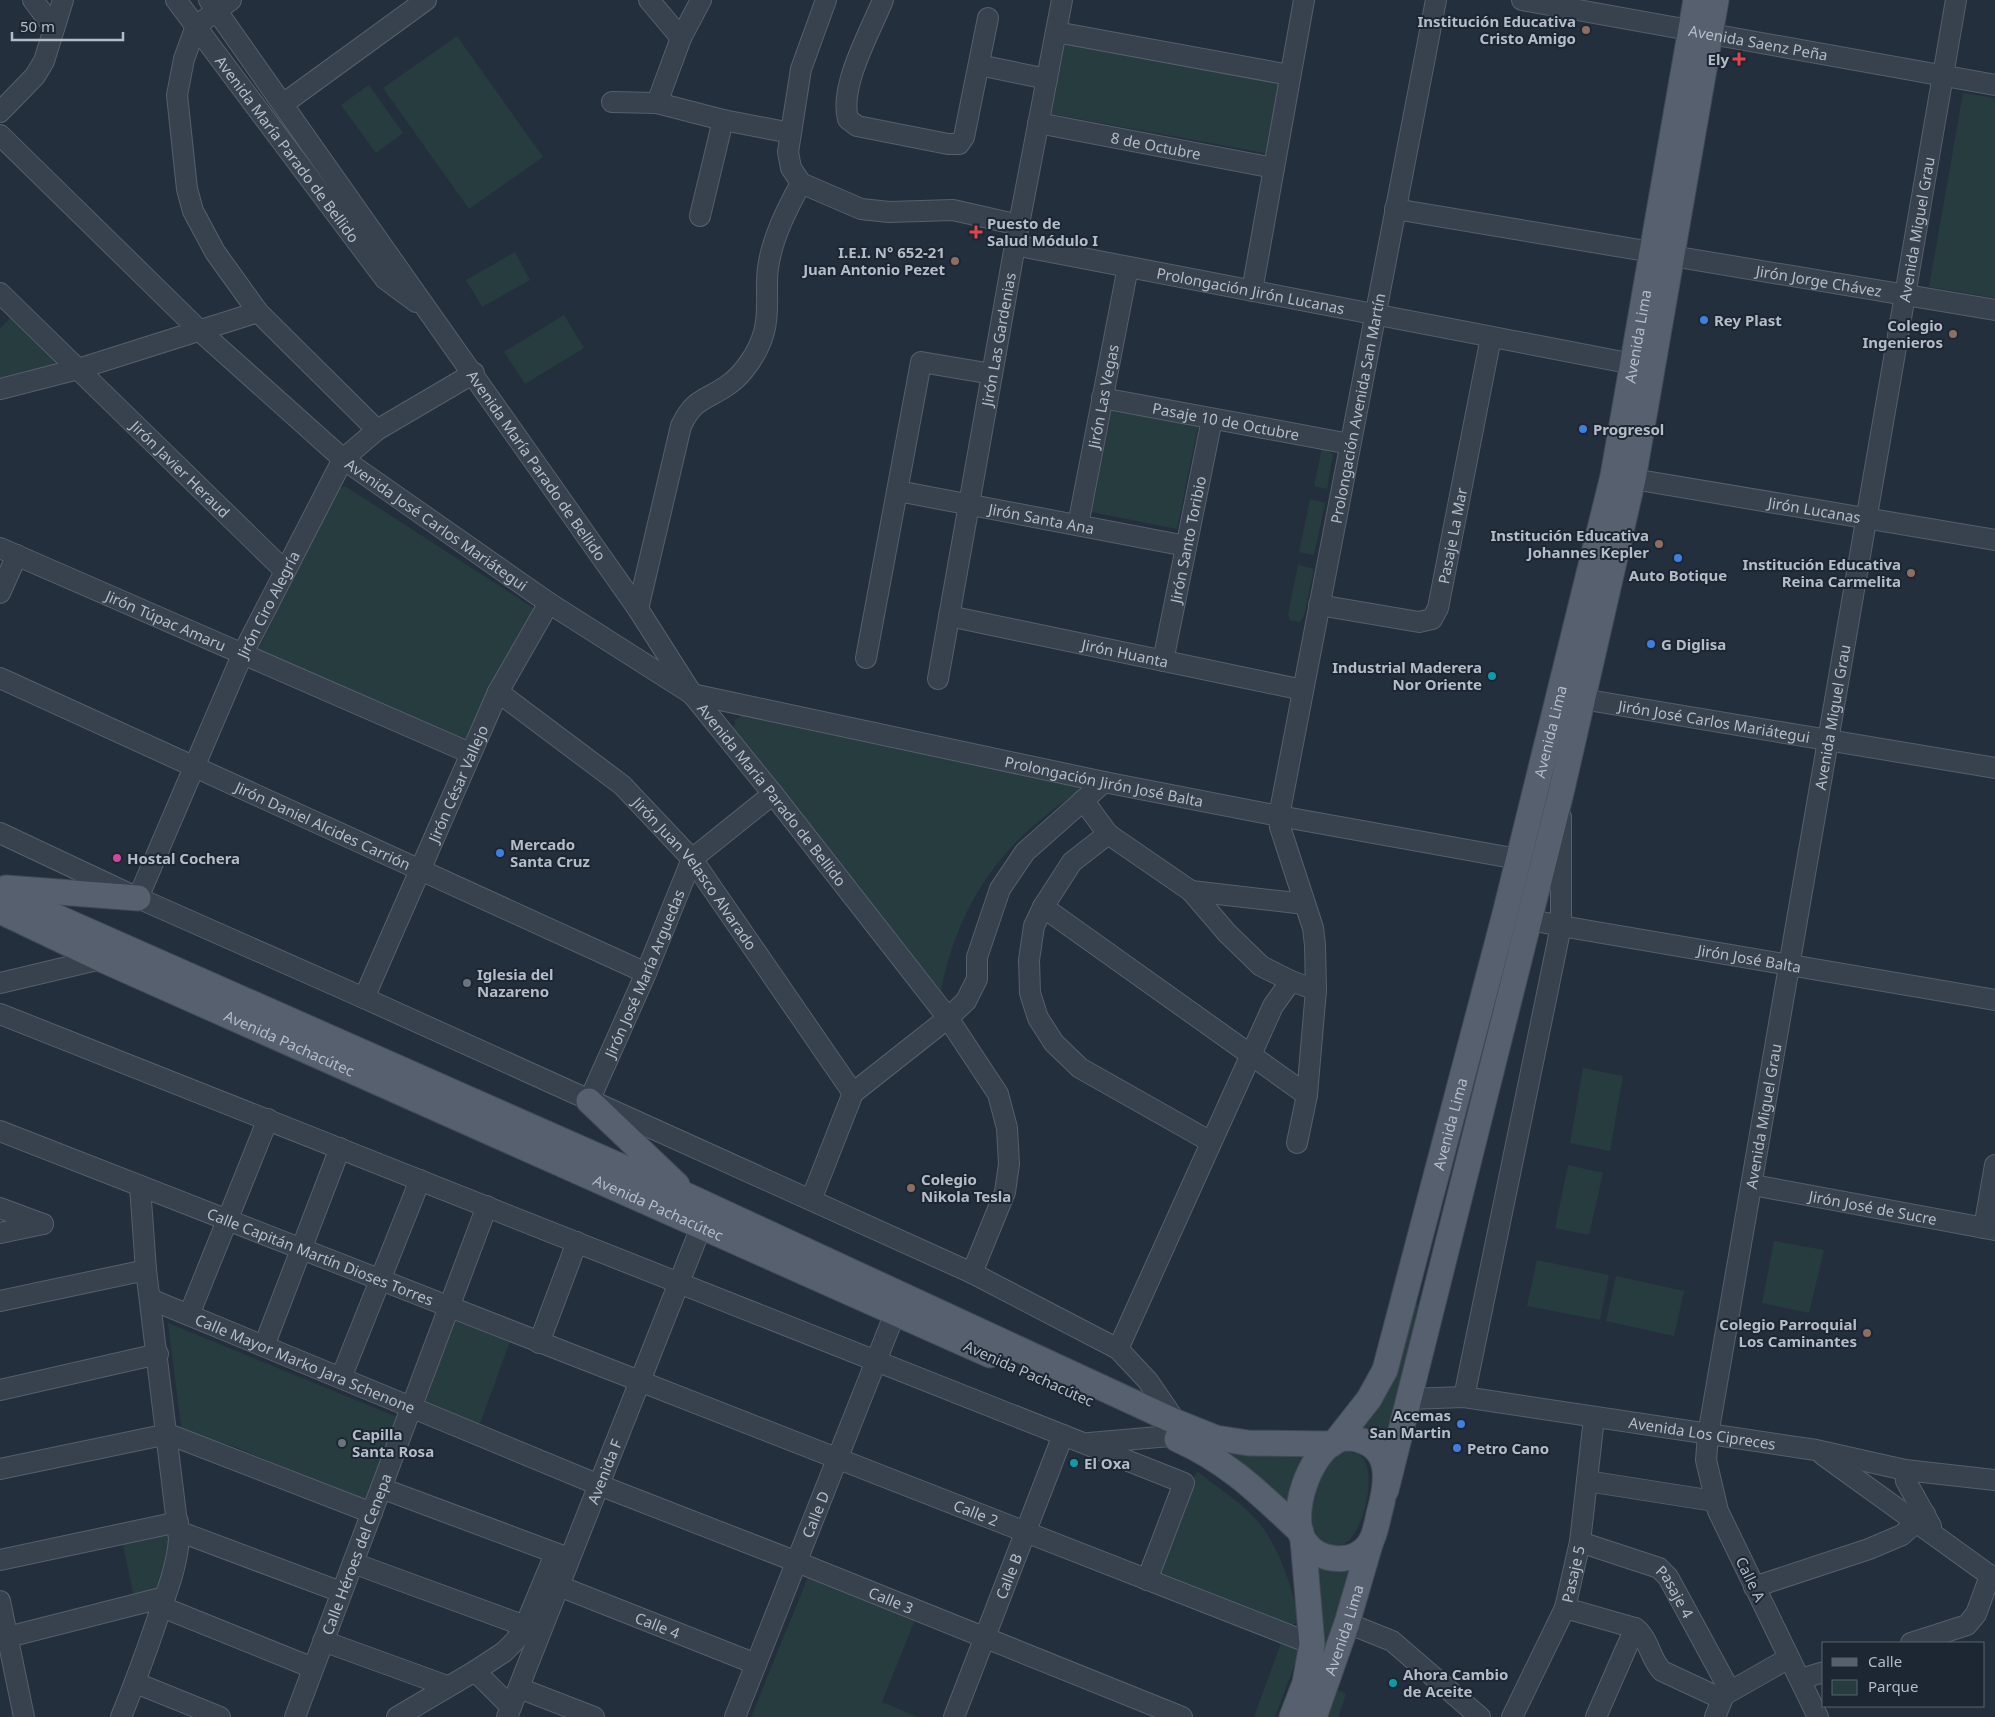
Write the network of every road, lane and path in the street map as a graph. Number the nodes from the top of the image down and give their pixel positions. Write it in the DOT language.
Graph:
graph roads {
  1 [pos="33,0"];
  2 [pos="63,0"];
  3 [pos="176,0"];
  4 [pos="426,0"];
  5 [pos="649,0"];
  6 [pos="701,0"];
  7 [pos="826,0"];
  8 [pos="883,0"];
  9 [pos="1062,0"];
  10 [pos="1304,0"];
  11 [pos="1436,0"];
  12 [pos="1522,0"];
  13 [pos="1696,0"];
  14 [pos="1716,0"];
  15 [pos="1956,0"];
  16 [pos="219,3"];
  17 [pos="988,18"];
  18 [pos="196,26"];
  19 [pos="54,28"];
  20 [pos="1056,32"];
  21 [pos="1700,33"];
  22 [pos="681,38"];
  23 [pos="979,65"];
  24 [pos="1290,75"];
  25 [pos="1944,76"];
  26 [pos="1047,79"];
  27 [pos="1995,85"];
  28 [pos="612,102"];
  29 [pos="657,103"];
  30 [pos="283,104"];
  31 [pos="0,112"];
  32 [pos="723,120"];
  33 [pos="1038,123"];
  34 [pos="791,133"];
  35 [pos="0,135"];
  36 [pos="1274,168"];
  37 [pos="801,183"];
  38 [pos="1396,209"];
  39 [pos="700,216"];
  40 [pos="1018,225"];
  41 [pos="1015,245"];
  42 [pos="1662,254"];
  43 [pos="1128,267"];
  44 [pos="1252,291"];
  45 [pos="0,293"];
  46 [pos="1906,294"];
  47 [pos="1995,310"];
  48 [pos="258,312"];
  49 [pos="1375,315"];
  50 [pos="200,331"];
  51 [pos="446,334"];
  52 [pos="1491,337"];
  53 [pos="1634,364"];
  54 [pos="78,368"];
  55 [pos="474,373"];
  56 [pos="992,374"];
  57 [pos="0,389"];
  58 [pos="1102,398"];
  59 [pos="1212,418"];
  60 [pos="377,430"];
  61 [pos="1350,444"];
  62 [pos="343,459"];
  63 [pos="1633,479"];
  64 [pos="898,491"];
  65 [pos="969,504"];
  66 [pos="1867,519"];
  67 [pos="1078,525"];
  68 [pos="1995,540"];
  69 [pos="1186,546"];
  70 [pos="8,552"];
  71 [pos="285,571"];
  72 [pos="0,593"];
  73 [pos="549,603"];
  74 [pos="1319,605"];
  75 [pos="638,609"];
  76 [pos="949,616"];
  77 [pos="243,653"];
  78 [pos="866,658"];
  79 [pos="1163,661"];
  80 [pos="0,678"];
  81 [pos="938,679"];
  82 [pos="1302,690"];
  83 [pos="498,692"];
  84 [pos="692,694"];
  85 [pos="1582,699"];
  86 [pos="1829,742"];
  87 [pos="470,753"];
  88 [pos="194,766"];
  89 [pos="1995,768"];
  90 [pos="1104,782"];
  91 [pos="1561,793"];
  92 [pos="773,794"];
  93 [pos="1083,800"];
  94 [pos="1279,816"];
  95 [pos="0,833"];
  96 [pos="1108,834"];
  97 [pos="692,859"];
  98 [pos="1518,859"];
  99 [pos="420,870"];
  100 [pos="0,888"];
  101 [pos="1190,891"];
  102 [pos="0,892"];
  103 [pos="138,898"];
  104 [pos="1305,904"];
  105 [pos="1043,906"];
  106 [pos="0,911"];
  107 [pos="1505,914"];
  108 [pos="1529,920"];
  109 [pos="1561,926"];
  110 [pos="101,959"];
  111 [pos="1791,966"];
  112 [pos="646,973"];
  113 [pos="1291,981"];
  114 [pos="0,983"];
  115 [pos="1316,990"];
  116 [pos="364,998"];
  117 [pos="1995,1000"];
  118 [pos="0,1014"];
  119 [pos="948,1018"];
  120 [pos="1251,1054"];
  121 [pos="853,1093"];
  122 [pos="1307,1095"];
  123 [pos="589,1101"];
  124 [pos="268,1119"];
  125 [pos="0,1131"];
  126 [pos="1211,1142"];
  127 [pos="1298,1143"];
  128 [pos="340,1148"];
  129 [pos="1995,1165"];
  130 [pos="420,1180"];
  131 [pos="1753,1185"];
  132 [pos="140,1186"];
  133 [pos="690,1198"];
  134 [pos="811,1200"];
  135 [pos="487,1206"];
  136 [pos="0,1208"];
  137 [pos="227,1220"];
  138 [pos="701,1227"];
  139 [pos="1990,1229"];
  140 [pos="0,1233"];
  141 [pos="577,1242"];
  142 [pos="301,1249"];
  143 [pos="146,1270"];
  144 [pos="972,1273"];
  145 [pos="380,1280"];
  146 [pos="679,1282"];
  147 [pos="150,1299"];
  148 [pos="0,1301"];
  149 [pos="449,1307"];
  150 [pos="895,1313"];
  151 [pos="189,1315"];
  152 [pos="539,1343"];
  153 [pos="264,1346"];
  154 [pos="1118,1349"];
  155 [pos="158,1354"];
  156 [pos="876,1361"];
  157 [pos="341,1378"];
  158 [pos="639,1382"];
  159 [pos="0,1390"];
  160 [pos="1464,1397"];
  161 [pos="1409,1400"];
  162 [pos="411,1407"];
  163 [pos="1594,1418"];
  164 [pos="1173,1429"];
  165 [pos="168,1434"];
  166 [pos="1063,1435"];
  167 [pos="1708,1436"];
  168 [pos="1334,1442"];
  169 [pos="1084,1444"];
  170 [pos="1816,1450"];
  171 [pos="837,1459"];
  172 [pos="0,1469"];
  173 [pos="1905,1470"];
  174 [pos="1995,1480"];
  175 [pos="1588,1481"];
  176 [pos="599,1485"];
  177 [pos="381,1488"];
  178 [pos="1386,1490"];
  179 [pos="1714,1501"];
  180 [pos="372,1513"];
  181 [pos="1920,1518"];
  182 [pos="178,1527"];
  183 [pos="1025,1532"];
  184 [pos="1302,1536"];
  185 [pos="1371,1541"];
  186 [pos="1580,1542"];
  187 [pos="563,1556"];
  188 [pos="0,1560"];
  189 [pos="797,1562"];
  190 [pos="353,1563"];
  191 [pos="1993,1577"];
  192 [pos="1147,1580"];
  193 [pos="559,1586"];
  194 [pos="1754,1587"];
  195 [pos="342,1592"];
  196 [pos="0,1601"];
  197 [pos="164,1602"];
  198 [pos="1565,1608"];
  199 [pos="1347,1623"];
  200 [pos="524,1626"];
  201 [pos="1635,1628"];
  202 [pos="985,1637"];
  203 [pos="8,1638"];
  204 [pos="323,1641"];
  205 [pos="1914,1642"];
  206 [pos="1312,1644"];
  207 [pos="1789,1658"];
  208 [pos="756,1664"];
  209 [pos="313,1668"];
  210 [pos="475,1671"];
  211 [pos="1822,1673"];
  212 [pos="1800,1679"];
  213 [pos="136,1683"];
  214 [pos="448,1686"];
  215 [pos="519,1688"];
  216 [pos="1722,1702"];
  217 [pos="509,1712"];
  218 [pos="24,1717"];
  219 [pos="121,1717"];
  220 [pos="220,1717"];
  221 [pos="295,1717"];
  222 [pos="397,1717"];
  223 [pos="594,1717"];
  224 [pos="736,1717"];
  225 [pos="954,1717"];
  226 [pos="1182,1717"];
  227 [pos="1292,1717"];
  228 [pos="1314,1717"];
  229 [pos="1480,1717"];
  230 [pos="1512,1717"];
  231 [pos="1596,1717"];
  232 [pos="1818,1717"];
  1 -- 19 [label="street"];
  2 -- 19 [label="street"];
  3 -- 18 [label="street, Avenida María Parado de Bellido"];
  4 -- 30 [label="street"];
  5 -- 22 [label="street"];
  6 -- 22 [label="street"];
  7 -- 34 [label="street"];
  8 -- 23 [label="street"];
  9 -- 20 [label="street, Jirón Las Gardenias"];
  10 -- 24 [label="street"];
  11 -- 38 [label="street, Prolongación Avenida San Martín"];
  12 -- 21 [label="street, Avenida Saenz Peña"];
  13 -- 21 [label="main road, Avenida Lima"];
  14 -- 21 [label="main road, Avenida Lima"];
  15 -- 25 [label="street, Avenida Miguel Grau"];
  16 -- 18 [label="street"];
  16 -- 30 [label="street, Avenida María Parado de Bellido"];
  17 -- 23 [label="street"];
  18 -- 48 [label="street"];
  18 -- 51 [label="street, Avenida María Parado de Bellido"];
  19 -- 31 [label="street"];
  20 -- 24 [label="street"];
  20 -- 26 [label="street, Jirón Las Gardenias"];
  21 -- 25 [label="street, Avenida Saenz Peña"];
  21 -- 42 [label="main road, Avenida Lima"];
  22 -- 29 [label="street"];
  23 -- 26 [label="street"];
  24 -- 36 [label="street"];
  25 -- 27 [label="street, Avenida Saenz Peña"];
  25 -- 46 [label="street, Avenida Miguel Grau"];
  26 -- 33 [label="street, Jirón Las Gardenias"];
  28 -- 29 [label="street"];
  29 -- 32 [label="street"];
  30 -- 51 [label="street, Avenida María Parado de Bellido"];
  32 -- 34 [label="street"];
  32 -- 39 [label="street"];
  33 -- 36 [label="street, 8 de Octubre"];
  33 -- 40 [label="street, Jirón Las Gardenias"];
  34 -- 37 [label="street"];
  35 -- 50 [label="street, Avenida José Carlos Mariátegui"];
  36 -- 44 [label="street"];
  37 -- 40 [label="street"];
  37 -- 75 [label="street"];
  38 -- 42 [label="street, Jirón Jorge Chávez"];
  38 -- 49 [label="street, Prolongación Avenida San Martín"];
  40 -- 41 [label="street, Jirón Las Gardenias"];
  41 -- 43 [label="street, Prolongación Jirón Lucanas"];
  41 -- 56 [label="street, Jirón Las Gardenias"];
  42 -- 46 [label="street, Jirón Jorge Chávez"];
  42 -- 53 [label="main road, Avenida Lima"];
  42 -- 63 [label="main road, Avenida Lima"];
  43 -- 44 [label="street, Prolongación Jirón Lucanas"];
  43 -- 58 [label="street, Jirón Las Vegas"];
  44 -- 49 [label="street, Prolongación Jirón Lucanas"];
  45 -- 54 [label="street"];
  46 -- 47 [label="street, Jirón Jorge Chávez"];
  46 -- 66 [label="street, Avenida Miguel Grau"];
  48 -- 50 [label="street"];
  48 -- 60 [label="street"];
  49 -- 52 [label="street, Prolongación Jirón Lucanas"];
  49 -- 61 [label="street, Prolongación Avenida San Martín"];
  50 -- 54 [label="street"];
  50 -- 62 [label="street, Avenida José Carlos Mariátegui"];
  51 -- 55 [label="street, Avenida María Parado de Bellido"];
  52 -- 53 [label="street, Prolongación Jirón Lucanas"];
  52 -- 74 [label="street, Pasaje La Mar"];
  53 -- 98 [label="main road, Avenida Lima"];
  54 -- 57 [label="street"];
  54 -- 71 [label="street, Jirón Javier Heraud"];
  55 -- 60 [label="street, Jirón Ciro Alegría"];
  55 -- 75 [label="street, Avenida María Parado de Bellido"];
  56 -- 64 [label="street"];
  56 -- 65 [label="street, Jirón Las Gardenias"];
  58 -- 59 [label="street, Pasaje 10 de Octubre"];
  58 -- 67 [label="street, Jirón Las Vegas"];
  59 -- 61 [label="street, Pasaje 10 de Octubre"];
  59 -- 69 [label="street, Jirón Santo Toribio"];
  60 -- 62 [label="street, Jirón Ciro Alegría"];
  61 -- 74 [label="street, Prolongación Avenida San Martín"];
  62 -- 71 [label="street, Jirón Ciro Alegría"];
  62 -- 73 [label="street, Avenida José Carlos Mariátegui"];
  63 -- 66 [label="street, Jirón Lucanas"];
  63 -- 85 [label="main road, Avenida Lima"];
  64 -- 65 [label="street, Jirón Santa Ana"];
  64 -- 78 [label="street"];
  65 -- 67 [label="street, Jirón Santa Ana"];
  65 -- 76 [label="street, Jirón Las Gardenias"];
  66 -- 68 [label="street, Jirón Lucanas"];
  66 -- 86 [label="street, Avenida Miguel Grau"];
  67 -- 69 [label="street, Jirón Santa Ana"];
  69 -- 79 [label="street, Jirón Santo Toribio"];
  70 -- 72 [label="street"];
  70 -- 77 [label="street, Jirón Túpac Amaru"];
  71 -- 77 [label="street, Jirón Ciro Alegría"];
  73 -- 83 [label="street, Jirón César Vallejo"];
  73 -- 84 [label="street, Avenida José Carlos Mariátegui"];
  74 -- 82 [label="street, Prolongación Avenida San Martín"];
  75 -- 84 [label="street, Avenida María Parado de Bellido"];
  76 -- 79 [label="street, Jirón Huanta"];
  76 -- 81 [label="street, Jirón Las Gardenias"];
  77 -- 87 [label="street, Jirón Túpac Amaru"];
  77 -- 88 [label="street, Jirón Ciro Alegría"];
  79 -- 82 [label="street, Jirón Huanta"];
  80 -- 88 [label="street, Jirón Daniel Alcides Carrión"];
  82 -- 94 [label="street, Prolongación Avenida San Martín"];
  83 -- 87 [label="street, Jirón César Vallejo"];
  83 -- 97 [label="street, Jirón Juan Velasco Alvarado"];
  84 -- 90 [label="street, Prolongación Jirón José Balta"];
  84 -- 92 [label="street, Avenida María Parado de Bellido"];
  85 -- 86 [label="street, Jirón José Carlos Mariátegui"];
  85 -- 91 [label="main road, Avenida Lima"];
  86 -- 89 [label="street, Jirón José Carlos Mariátegui"];
  86 -- 111 [label="street, Avenida Miguel Grau"];
  87 -- 99 [label="street, Jirón César Vallejo"];
  88 -- 99 [label="street, Jirón Daniel Alcides Carrión"];
  88 -- 103 [label="street, Jirón Ciro Alegría"];
  90 -- 93 [label="street"];
  90 -- 94 [label="street, Prolongación Jirón José Balta"];
  91 -- 108 [label="main road, Avenida Lima"];
  91 -- 109 [label="street, Avenida Lima"];
  92 -- 97 [label="street, Jirón José María Arguedas"];
  92 -- 119 [label="street, Avenida María Parado de Bellido"];
  93 -- 96 [label="street"];
  93 -- 119 [label="street"];
  94 -- 98 [label="street, Prolongación Jirón José Balta"];
  94 -- 104 [label="street"];
  95 -- 103 [label="street"];
  96 -- 101 [label="street"];
  96 -- 105 [label="street"];
  97 -- 112 [label="street, Jirón José María Arguedas"];
  97 -- 121 [label="street, Jirón Juan Velasco Alvarado"];
  98 -- 107 [label="main road, Avenida Lima"];
  99 -- 112 [label="street, Jirón Daniel Alcides Carrión"];
  99 -- 116 [label="street, Jirón César Vallejo"];
  100 -- 103 [label="main road"];
  101 -- 104 [label="street"];
  101 -- 113 [label="street"];
  102 -- 133 [label="main road, Avenida Pachacútec"];
  103 -- 116 [label="street"];
  104 -- 115 [label="street"];
  105 -- 120 [label="street"];
  105 -- 126 [label="street"];
  106 -- 110 [label="main road, Avenida Pachacútec"];
  107 -- 108 [label="street, Jirón José Balta"];
  107 -- 168 [label="main road, Avenida Lima"];
  108 -- 109 [label="street, Jirón José Balta"];
  108 -- 161 [label="main road, Avenida Lima"];
  109 -- 111 [label="street, Jirón José Balta"];
  109 -- 160 [label="street, Avenida Lima"];
  110 -- 114 [label="street"];
  110 -- 138 [label="main road, Avenida Pachacútec"];
  111 -- 117 [label="street, Jirón José Balta"];
  111 -- 131 [label="street, Avenida Miguel Grau"];
  112 -- 123 [label="street, Jirón José María Arguedas"];
  113 -- 115 [label="street"];
  113 -- 120 [label="street"];
  115 -- 122 [label="street"];
  116 -- 123 [label="street"];
  118 -- 124 [label="street"];
  119 -- 121 [label="street"];
  119 -- 144 [label="street, Avenida María Parado de Bellido"];
  120 -- 122 [label="street"];
  120 -- 126 [label="street"];
  121 -- 134 [label="street"];
  122 -- 127 [label="street"];
  123 -- 133 [label="main road"];
  123 -- 134 [label="street"];
  124 -- 128 [label="street"];
  124 -- 137 [label="street"];
  125 -- 132 [label="street, Calle Capitán Martín Dioses Torres"];
  126 -- 154 [label="street"];
  128 -- 130 [label="street"];
  128 -- 142 [label="street"];
  129 -- 139 [label="street"];
  130 -- 135 [label="street"];
  130 -- 145 [label="street"];
  131 -- 139 [label="street, Jirón José de Sucre"];
  131 -- 167 [label="street, Avenida Miguel Grau"];
  132 -- 137 [label="street, Calle Capitán Martín Dioses Torres"];
  132 -- 143 [label="street"];
  133 -- 164 [label="main road, Avenida Pachacútec"];
  134 -- 144 [label="street"];
  135 -- 141 [label="street"];
  135 -- 149 [label="street, Calle Héroes del Cenepa"];
  136 -- 140 [label="street"];
  137 -- 142 [label="street, Calle Capitán Martín Dioses Torres"];
  137 -- 151 [label="street"];
  138 -- 146 [label="street, Avenida F"];
  138 -- 150 [label="main road, Avenida Pachacútec"];
  141 -- 146 [label="street"];
  141 -- 152 [label="street"];
  142 -- 145 [label="street, Calle Capitán Martín Dioses Torres"];
  142 -- 153 [label="street"];
  143 -- 147 [label="street"];
  143 -- 148 [label="street"];
  144 -- 154 [label="street"];
  145 -- 149 [label="street, Calle Capitán Martín Dioses Torres"];
  145 -- 157 [label="street"];
  146 -- 156 [label="street"];
  146 -- 158 [label="street, Avenida F"];
  147 -- 151 [label="street, Calle Mayor Marko Jara Schenone"];
  147 -- 155 [label="street"];
  149 -- 152 [label="street, Calle Capitán Martín Dioses Torres"];
  149 -- 162 [label="street, Calle Héroes del Cenepa"];
  150 -- 156 [label="street, Calle D"];
  150 -- 164 [label="main road, Avenida Pachacútec"];
  151 -- 153 [label="street, Calle Mayor Marko Jara Schenone"];
  152 -- 158 [label="street, Calle Capitán Martín Dioses Torres"];
  153 -- 157 [label="street, Calle Mayor Marko Jara Schenone"];
  154 -- 164 [label="street"];
  155 -- 159 [label="street"];
  155 -- 165 [label="street"];
  156 -- 166 [label="street"];
  156 -- 171 [label="street, Calle D"];
  157 -- 162 [label="street, Calle Mayor Marko Jara Schenone"];
  158 -- 171 [label="street, Calle 2"];
  158 -- 176 [label="street, Avenida F"];
  160 -- 161 [label="street, Avenida Los Cipreces"];
  160 -- 163 [label="street, Avenida Los Cipreces"];
  161 -- 178 [label="main road, Avenida Lima"];
  162 -- 176 [label="street, Calle Mayor Marko Jara Schenone"];
  162 -- 177 [label="street, Calle Héroes del Cenepa"];
  163 -- 167 [label="street, Avenida Los Cipreces"];
  163 -- 175 [label="street, Pasaje 5"];
  164 -- 168 [label="main road, Avenida Pachacútec"];
  164 -- 169 [label="street"];
  164 -- 184 [label="main road, Avenida Pachacútec"];
  165 -- 172 [label="street"];
  165 -- 180 [label="street"];
  165 -- 182 [label="street"];
  166 -- 169 [label="street"];
  166 -- 183 [label="street, Calle B"];
  167 -- 170 [label="street, Avenida Los Cipreces"];
  167 -- 179 [label="street, Calle A"];
  168 -- 178 [label="main road"];
  168 -- 184 [label="main road"];
  169 -- 192 [label="street"];
  170 -- 173 [label="street, Avenida Los Cipreces"];
  170 -- 181 [label="street"];
  171 -- 183 [label="street, Calle 2"];
  171 -- 189 [label="street, Calle D"];
  173 -- 174 [label="street, Avenida Los Cipreces"];
  173 -- 181 [label="street"];
  175 -- 179 [label="street"];
  175 -- 186 [label="street, Pasaje 5"];
  176 -- 187 [label="street, Avenida F"];
  176 -- 189 [label="street, Calle 3"];
  177 -- 180 [label="street, Calle Héroes del Cenepa"];
  177 -- 187 [label="street"];
  178 -- 185 [label="main road"];
  179 -- 194 [label="street, Calle A"];
  180 -- 190 [label="street, Calle Héroes del Cenepa"];
  181 -- 191 [label="street"];
  181 -- 194 [label="street"];
  182 -- 188 [label="street"];
  182 -- 195 [label="street"];
  182 -- 197 [label="street"];
  183 -- 192 [label="street, Calle 2"];
  183 -- 202 [label="street, Calle B"];
  184 -- 185 [label="main road"];
  184 -- 206 [label="main road, Avenida Lima"];
  185 -- 199 [label="main road, Avenida Lima"];
  186 -- 198 [label="street, Pasaje 5"];
  186 -- 216 [label="street, Pasaje 4"];
  187 -- 193 [label="street, Avenida F"];
  187 -- 200 [label="street"];
  189 -- 202 [label="street, Calle 3"];
  189 -- 208 [label="street, Calle D"];
  190 -- 195 [label="street, Calle Héroes del Cenepa"];
  190 -- 200 [label="street"];
  191 -- 205 [label="street"];
  192 -- 206 [label="street, Calle 2"];
  193 -- 208 [label="street, Calle 4"];
  193 -- 215 [label="street, Avenida F"];
  194 -- 207 [label="street, Calle A"];
  195 -- 204 [label="street, Calle Héroes del Cenepa"];
  196 -- 203 [label="street"];
  197 -- 203 [label="street"];
  197 -- 209 [label="street"];
  197 -- 213 [label="street"];
  198 -- 201 [label="street"];
  198 -- 230 [label="street, Pasaje 5"];
  199 -- 228 [label="main road, Avenida Lima"];
  199 -- 229 [label="street"];
  200 -- 210 [label="street"];
  201 -- 216 [label="street"];
  201 -- 231 [label="street"];
  202 -- 225 [label="street, Calle B"];
  202 -- 226 [label="street, Calle 3"];
  203 -- 218 [label="street"];
  204 -- 209 [label="street, Calle Héroes del Cenepa"];
  204 -- 214 [label="street"];
  206 -- 227 [label="main road, Avenida Lima"];
  207 -- 212 [label="street, Calle A"];
  207 -- 216 [label="street"];
  208 -- 224 [label="street, Calle D"];
  209 -- 221 [label="street, Calle Héroes del Cenepa"];
  210 -- 214 [label="street"];
  210 -- 217 [label="street"];
  211 -- 212 [label="street"];
  212 -- 232 [label="street, Calle A"];
  213 -- 219 [label="street"];
  213 -- 220 [label="street"];
  214 -- 222 [label="street"];
  215 -- 217 [label="street, Avenida F"];
  215 -- 223 [label="street"];
}
